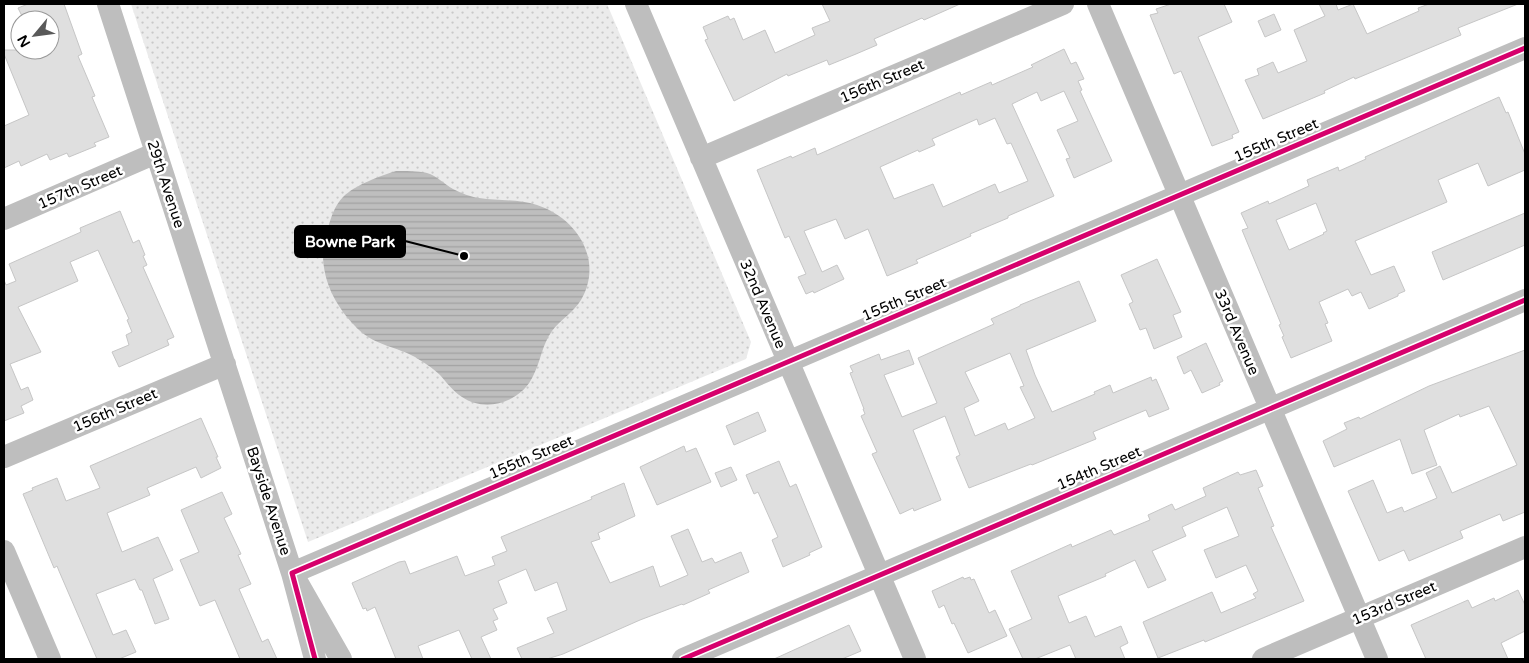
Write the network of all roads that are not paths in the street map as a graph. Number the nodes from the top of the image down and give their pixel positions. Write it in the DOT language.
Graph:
graph roads {
  1 [pos="108,4"];
  2 [pos="636,4"];
  3 [pos="1063,4"];
  4 [pos="1098,4"];
  5 [pos="1525,48"];
  6 [pos="156,153"];
  7 [pos="701,158"];
  8 [pos="1180,195"];
  9 [pos="4,219"];
  10 [pos="1525,300"];
  11 [pos="788,362"];
  12 [pos="226,364"];
  13 [pos="1270,408"];
  14 [pos="4,457"];
  15 [pos="1525,547"];
  16 [pos="4,551"];
  17 [pos="292,573"];
  18 [pos="879,576"];
  19 [pos="1360,618"];
  20 [pos="50,659"];
  21 [pos="315,659"];
  22 [pos="342,659"];
  23 [pos="683,659"];
  24 [pos="915,659"];
  25 [pos="1263,659"];
  26 [pos="1377,659"];
  1 -- 6 [label="street, 29th Avenue"];
  2 -- 7 [label="street, 32nd Avenue"];
  3 -- 7 [label="street, 156th Street"];
  4 -- 8 [label="street, 33rd Avenue"];
  5 -- 8 [label="street, 155th Street"];
  6 -- 9 [label="street, 157th Street"];
  6 -- 12 [label="street, 29th Avenue"];
  7 -- 11 [label="street, 32nd Avenue"];
  8 -- 11 [label="street, 155th Street"];
  8 -- 13 [label="street, 33rd Avenue"];
  10 -- 13 [label="street, 154th Street"];
  11 -- 17 [label="street, 155th Street"];
  11 -- 18 [label="street, 32nd Avenue"];
  12 -- 14 [label="street, 156th Street"];
  12 -- 17 [label="street, Bayside Avenue"];
  13 -- 18 [label="street, 154th Street"];
  13 -- 19 [label="street, 33rd Avenue"];
  15 -- 19 [label="street, 153rd Street"];
  16 -- 20 [label="street"];
  17 -- 21 [label="street"];
  17 -- 22 [label="street, Bayside Avenue"];
  18 -- 23 [label="street, 154th Street"];
  18 -- 24 [label="street, 32nd Avenue"];
  19 -- 25 [label="street, 153rd Street"];
  19 -- 26 [label="street, 33rd Avenue"];
}
